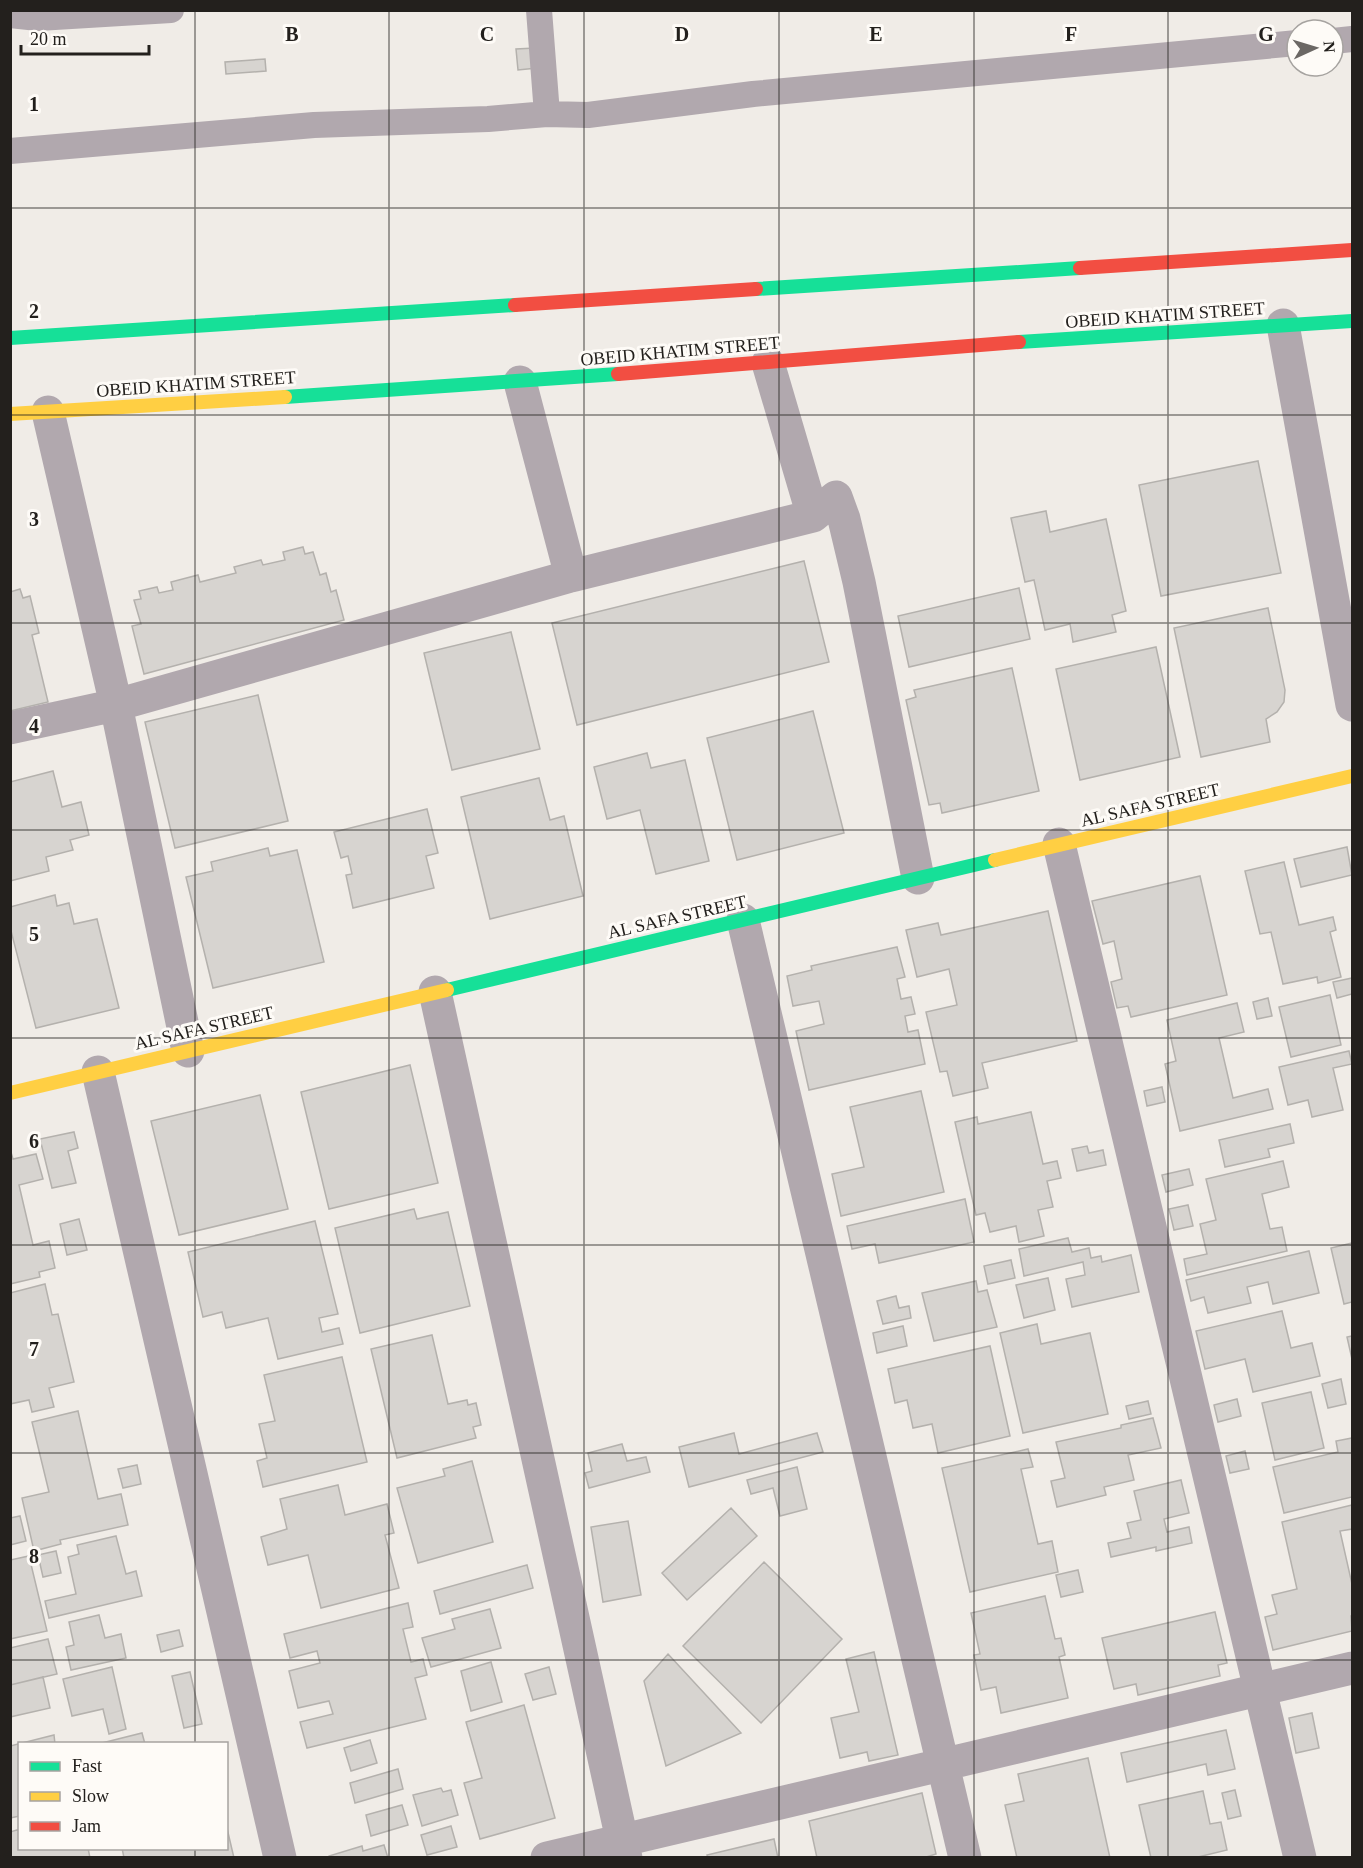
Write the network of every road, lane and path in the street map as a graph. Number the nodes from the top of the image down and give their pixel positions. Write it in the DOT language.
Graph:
graph roads {
  1 [pos="171,10"];
  2 [pos="539,10"];
  3 [pos="39,14"];
  4 [pos="10,15"];
  5 [pos="1285,44"];
  6 [pos="547,114"];
  7 [pos="10,151"];
  8 [pos="1353,250"];
  9 [pos="1353,321"];
  10 [pos="1283,325"];
  11 [pos="10,338"];
  12 [pos="768,363"];
  13 [pos="520,382"];
  14 [pos="48,412"];
  15 [pos="10,414"];
  16 [pos="813,516"];
  17 [pos="571,576"];
  18 [pos="116,705"];
  19 [pos="1353,705"];
  20 [pos="10,728"];
  21 [pos="1353,776"];
  22 [pos="1059,844"];
  23 [pos="918,878"];
  24 [pos="743,920"];
  25 [pos="435,992"];
  26 [pos="188,1051"];
  27 [pos="98,1072"];
  28 [pos="10,1093"];
  29 [pos="1353,1668"];
  30 [pos="1261,1689"];
  31 [pos="943,1764"];
  32 [pos="624,1849"];
  33 [pos="280,1857"];
  34 [pos="547,1857"];
  35 [pos="965,1857"];
  36 [pos="1300,1857"];
  1 -- 3 [label="lane"];
  2 -- 6 [label="lane"];
  3 -- 4 [label="lane"];
  5 -- 6 [label="lane"];
  6 -- 7 [label="lane"];
  8 -- 11 [label="main road"];
  9 -- 10 [label="main road, OBEID KHATIM STREET"];
  10 -- 12 [label="main road, OBEID KHATIM STREET"];
  10 -- 19 [label="street"];
  12 -- 13 [label="main road, OBEID KHATIM STREET"];
  12 -- 16 [label="street"];
  13 -- 14 [label="main road, OBEID KHATIM STREET"];
  13 -- 17 [label="street"];
  14 -- 15 [label="main road, OBEID KHATIM STREET"];
  14 -- 18 [label="street"];
  16 -- 17 [label="street"];
  16 -- 23 [label="street"];
  17 -- 18 [label="street"];
  18 -- 20 [label="street"];
  18 -- 26 [label="street"];
  21 -- 22 [label="main road, AL SAFA STREET"];
  22 -- 23 [label="main road, AL SAFA STREET"];
  22 -- 30 [label="street"];
  23 -- 24 [label="main road, AL SAFA STREET"];
  24 -- 25 [label="main road, AL SAFA STREET"];
  24 -- 31 [label="street"];
  25 -- 26 [label="main road, AL SAFA STREET"];
  25 -- 32 [label="street"];
  26 -- 27 [label="main road, AL SAFA STREET"];
  27 -- 28 [label="main road, AL SAFA STREET"];
  27 -- 33 [label="street"];
  29 -- 30 [label="street"];
  30 -- 31 [label="street"];
  30 -- 36 [label="street"];
  31 -- 32 [label="street"];
  31 -- 35 [label="street"];
  32 -- 34 [label="street"];
}
